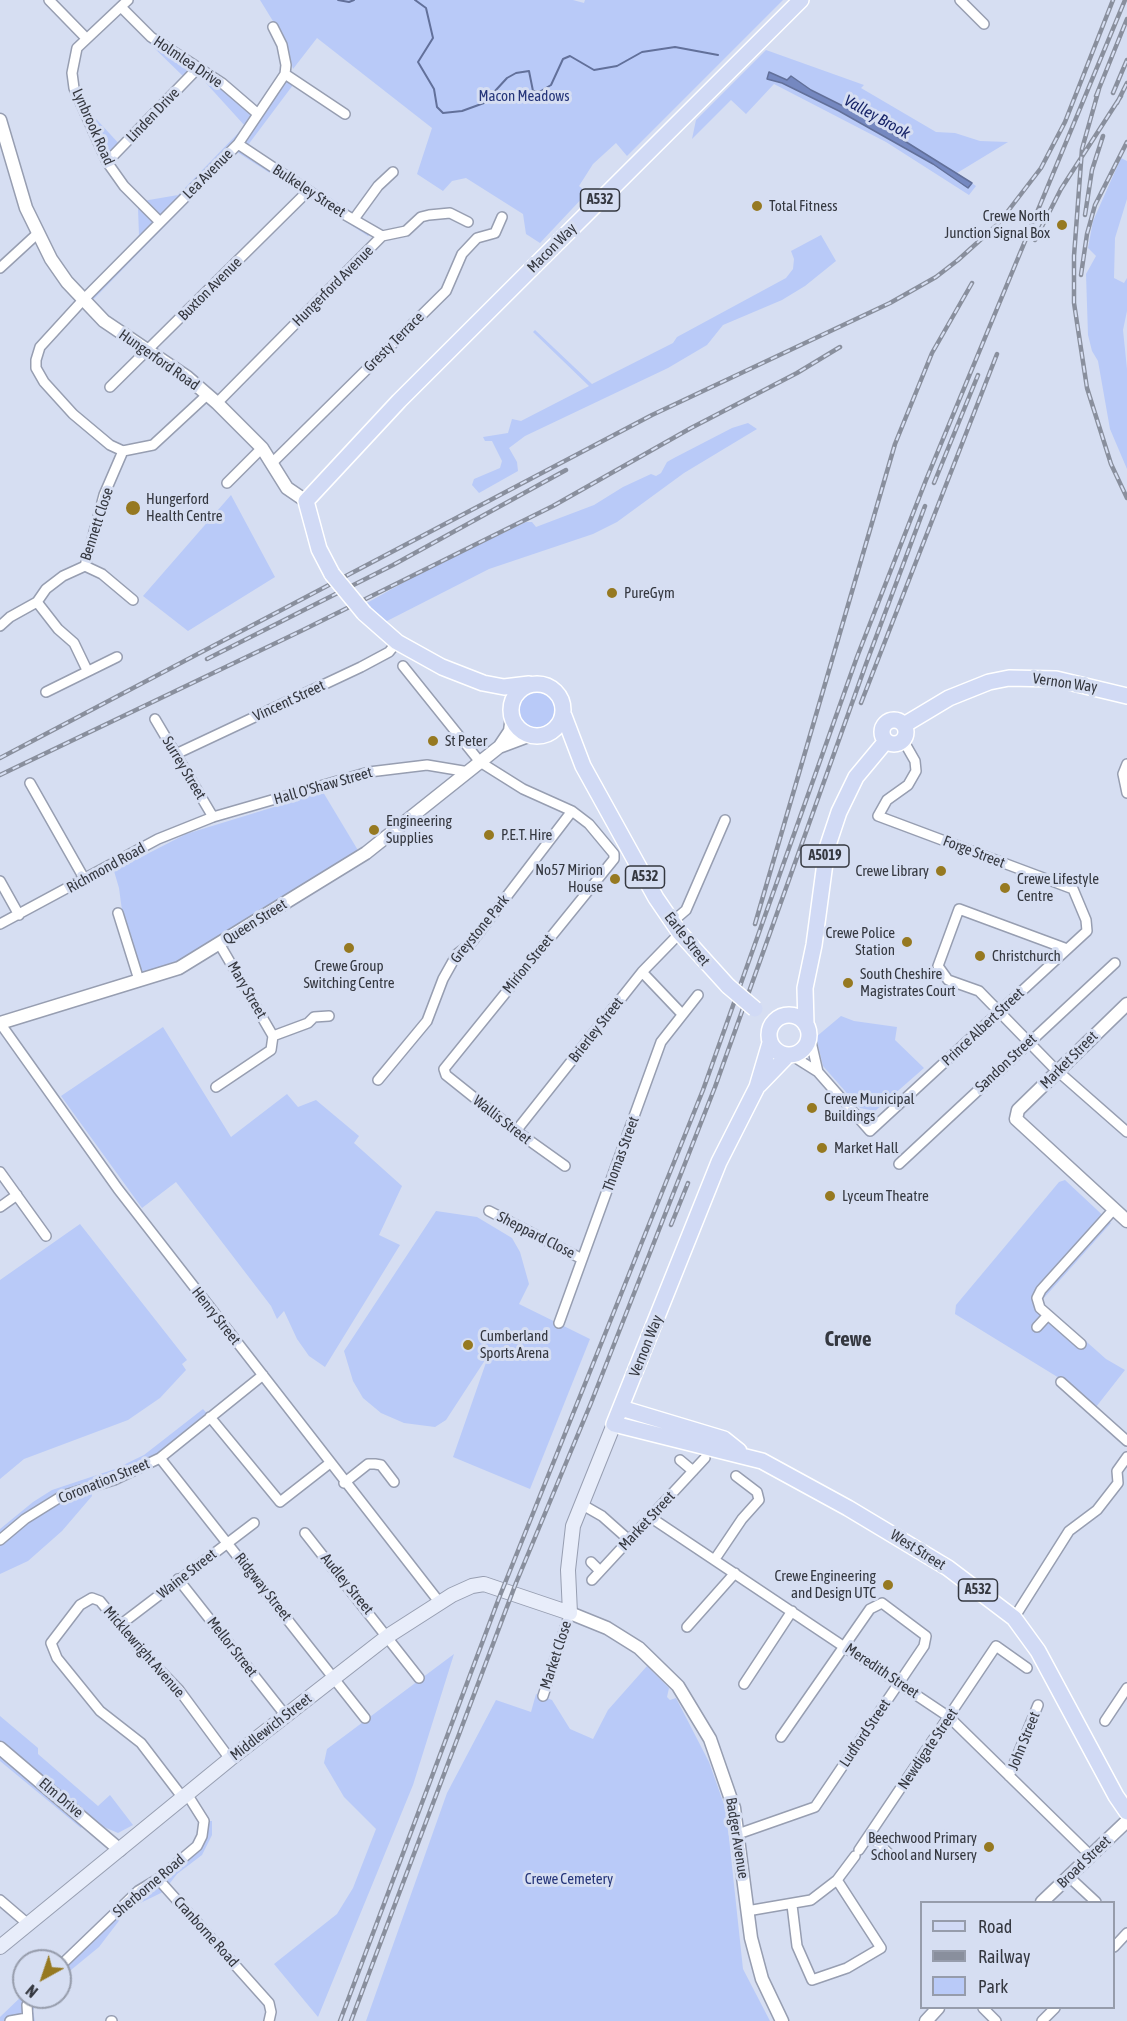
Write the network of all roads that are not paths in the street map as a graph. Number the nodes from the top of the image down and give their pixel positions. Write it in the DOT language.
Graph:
graph roads {
  1 [pos="49,0"];
  2 [pos="801,0"];
  3 [pos="960,0"];
  4 [pos="124,4"];
  5 [pos="984,24"];
  6 [pos="273,27"];
  7 [pos="86,38"];
  8 [pos="198,68"];
  9 [pos="285,74"];
  10 [pos="258,114"];
  11 [pos="345,114"];
  12 [pos="0,120"];
  13 [pos="238,144"];
  14 [pos="107,162"];
  15 [pos="392,178"];
  16 [pos="308,190"];
  17 [pos="502,217"];
  18 [pos="354,219"];
  19 [pos="160,222"];
  20 [pos="468,222"];
  21 [pos="37,234"];
  22 [pos="382,236"];
  23 [pos="0,268"];
  24 [pos="83,300"];
  25 [pos="147,352"];
  26 [pos="110,387"];
  27 [pos="212,399"];
  28 [pos="262,448"];
  29 [pos="123,451"];
  30 [pos="272,463"];
  31 [pos="227,483"];
  32 [pos="306,501"];
  33 [pos="85,566"];
  34 [pos="133,600"];
  35 [pos="37,602"];
  36 [pos="0,627"];
  37 [pos="397,642"];
  38 [pos="117,657"];
  39 [pos="403,666"];
  40 [pos="87,670"];
  41 [pos="483,683"];
  42 [pos="529,684"];
  43 [pos="46,692"];
  44 [pos="1127,696"];
  45 [pos="511,713"];
  46 [pos="564,716"];
  47 [pos="155,719"];
  48 [pos="904,732"];
  49 [pos="536,736"];
  50 [pos="886,741"];
  51 [pos="499,747"];
  52 [pos="176,754"];
  53 [pos="579,756"];
  54 [pos="480,762"];
  55 [pos="1127,764"];
  56 [pos="470,772"];
  57 [pos="30,783"];
  58 [pos="1127,793"];
  59 [pos="572,811"];
  60 [pos="213,817"];
  61 [pos="725,820"];
  62 [pos="85,880"];
  63 [pos="0,881"];
  64 [pos="118,913"];
  65 [pos="19,915"];
  66 [pos="1086,920"];
  67 [pos="0,924"];
  68 [pos="676,928"];
  69 [pos="220,945"];
  70 [pos="1067,949"];
  71 [pos="1114,963"];
  72 [pos="642,972"];
  73 [pos="139,980"];
  74 [pos="805,988"];
  75 [pos="698,995"];
  76 [pos="1127,1004"];
  77 [pos="758,1011"];
  78 [pos="999,1012"];
  79 [pos="682,1014"];
  80 [pos="328,1016"];
  81 [pos="781,1017"];
  82 [pos="0,1023"];
  83 [pos="808,1029"];
  84 [pos="273,1036"];
  85 [pos="770,1039"];
  86 [pos="1028,1041"];
  87 [pos="789,1055"];
  88 [pos="444,1070"];
  89 [pos="1058,1070"];
  90 [pos="818,1072"];
  91 [pos="378,1080"];
  92 [pos="216,1087"];
  93 [pos="757,1087"];
  94 [pos="516,1131"];
  95 [pos="1127,1132"];
  96 [pos="899,1164"];
  97 [pos="565,1166"];
  98 [pos="0,1172"];
  99 [pos="17,1195"];
  100 [pos="0,1208"];
  101 [pos="1114,1209"];
  102 [pos="489,1211"];
  103 [pos="1127,1221"];
  104 [pos="46,1236"];
  105 [pos="582,1259"];
  106 [pos="1048,1315"];
  107 [pos="559,1323"];
  108 [pos="1037,1327"];
  109 [pos="1081,1344"];
  110 [pos="263,1375"];
  111 [pos="1061,1382"];
  112 [pos="621,1408"];
  113 [pos="210,1417"];
  114 [pos="614,1424"];
  115 [pos="1127,1441"];
  116 [pos="744,1454"];
  117 [pos="1127,1457"];
  118 [pos="160,1458"];
  119 [pos="705,1458"];
  120 [pos="680,1460"];
  121 [pos="330,1463"];
  122 [pos="693,1471"];
  123 [pos="736,1476"];
  124 [pos="759,1478"];
  125 [pos="394,1482"];
  126 [pos="344,1483"];
  127 [pos="752,1487"];
  128 [pos="580,1504"];
  129 [pos="650,1517"];
  130 [pos="254,1523"];
  131 [pos="305,1533"];
  132 [pos="0,1540"];
  133 [pos="629,1540"];
  134 [pos="227,1542"];
  135 [pos="715,1559"];
  136 [pos="591,1562"];
  137 [pos="600,1570"];
  138 [pos="735,1573"];
  139 [pos="178,1579"];
  140 [pos="592,1580"];
  141 [pos="440,1603"];
  142 [pos="792,1611"];
  143 [pos="570,1613"];
  144 [pos="1014,1618"];
  145 [pos="120,1625"];
  146 [pos="687,1628"];
  147 [pos="388,1636"];
  148 [pos="51,1643"];
  149 [pos="845,1646"];
  150 [pos="1027,1668"];
  151 [pos="419,1678"];
  152 [pos="334,1679"];
  153 [pos="899,1683"];
  154 [pos="744,1684"];
  155 [pos="1127,1688"];
  156 [pos="543,1696"];
  157 [pos="1038,1706"];
  158 [pos="286,1716"];
  159 [pos="949,1717"];
  160 [pos="365,1718"];
  161 [pos="1105,1721"];
  162 [pos="782,1737"];
  163 [pos="0,1748"];
  164 [pos="230,1759"];
  165 [pos="1009,1776"];
  166 [pos="185,1796"];
  167 [pos="1127,1812"];
  168 [pos="1127,1821"];
  169 [pos="738,1834"];
  170 [pos="870,1835"];
  171 [pos="120,1850"];
  172 [pos="890,1855"];
  173 [pos="1090,1855"];
  174 [pos="1068,1876"];
  175 [pos="158,1879"];
  176 [pos="837,1880"];
  177 [pos="0,1900"];
  178 [pos="1043,1901"];
  179 [pos="1095,1901"];
  180 [pos="792,1905"];
  181 [pos="747,1911"];
  182 [pos="28,1924"];
  183 [pos="1127,1933"];
  184 [pos="1115,1945"];
  185 [pos="0,1947"];
  186 [pos="72,1954"];
  187 [pos="936,2009"];
  188 [pos="1053,2009"];
  189 [pos="28,2020"];
  190 [pos="10,2021"];
  191 [pos="269,2021"];
  192 [pos="782,2021"];
  193 [pos="926,2021"];
  194 [pos="1042,2021"];
  1 -- 7 [label="street"];
  2 -- 32 [label="main road, Macon Way / A532"];
  3 -- 5 [label="street"];
  4 -- 7 [label="street, Lynbrook Road"];
  4 -- 8 [label="street, Holmlea Drive"];
  6 -- 9 [label="street"];
  7 -- 14 [label="street, Lynbrook Road"];
  8 -- 10 [label="street, Holmlea Drive"];
  8 -- 14 [label="street, Linden Drive"];
  9 -- 10 [label="street, Lea Avenue"];
  9 -- 11 [label="street"];
  10 -- 13 [label="street, Lea Avenue"];
  12 -- 21 [label="street, Hungerford Road"];
  13 -- 16 [label="street, Bulkeley Street"];
  13 -- 19 [label="street, Lea Avenue"];
  14 -- 19 [label="street, Lynbrook Road"];
  15 -- 18 [label="street"];
  16 -- 18 [label="street, Bulkeley Street"];
  16 -- 25 [label="street, Buxton Avenue"];
  17 -- 30 [label="street, Gresty Terrace"];
  18 -- 22 [label="street, Bulkeley Street"];
  19 -- 24 [label="street, Lea Avenue"];
  20 -- 22 [label="street, Hungerford Avenue"];
  21 -- 23 [label="street"];
  21 -- 24 [label="street, Hungerford Road"];
  22 -- 27 [label="street, Hungerford Avenue"];
  24 -- 25 [label="street, Hungerford Road"];
  24 -- 29 [label="street, Lea Avenue"];
  25 -- 26 [label="street, Buxton Avenue"];
  25 -- 27 [label="street, Hungerford Road"];
  27 -- 28 [label="street, Hungerford Road"];
  27 -- 29 [label="street, Hungerford Avenue"];
  28 -- 30 [label="street, Hungerford Road"];
  28 -- 31 [label="street"];
  29 -- 33 [label="street, Bennett Close"];
  30 -- 32 [label="street, Hungerford Road"];
  32 -- 37 [label="main road, bridge"];
  33 -- 34 [label="street"];
  33 -- 35 [label="street, Bennett Close"];
  35 -- 36 [label="street, Bennett Close"];
  35 -- 40 [label="street"];
  37 -- 41 [label="main road"];
  37 -- 52 [label="street, Vincent Street"];
  38 -- 40 [label="street"];
  39 -- 54 [label="street"];
  40 -- 43 [label="street"];
  41 -- 42 [label="main road"];
  41 -- 45 [label="main road"];
  42 -- 45 [label="main road"];
  42 -- 46 [label="main road"];
  44 -- 48 [label="main road, Vernon Way / A5019"];
  45 -- 49 [label="main road"];
  45 -- 51 [label="street"];
  46 -- 49 [label="main road"];
  46 -- 53 [label="main road, Earle Street / A532"];
  47 -- 52 [label="street, Surrey Street"];
  48 -- 50 [label="main road, Vernon Way / A5019"];
  48 -- 50 [label="main road, Vernon Way / A5019"];
  48 -- 66 [label="street, Forge Street"];
  49 -- 51 [label="street"];
  49 -- 53 [label="main road, Earle Street / A532"];
  50 -- 74 [label="main road, Vernon Way / A5019"];
  51 -- 54 [label="street, Queen Street"];
  52 -- 60 [label="street, Surrey Street"];
  53 -- 68 [label="main road, Earle Street / A532"];
  54 -- 56 [label="street, Queen Street"];
  54 -- 59 [label="street"];
  55 -- 58 [label="street"];
  56 -- 60 [label="street, Hall O'Shaw Street"];
  56 -- 69 [label="street, Queen Street"];
  57 -- 62 [label="street"];
  59 -- 88 [label="street, Mirion Street"];
  59 -- 91 [label="street, Greystone Park"];
  60 -- 62 [label="street, Richmond Road"];
  61 -- 68 [label="street, Brierley Street"];
  62 -- 65 [label="street, Richmond Road"];
  63 -- 65 [label="street"];
  64 -- 73 [label="street"];
  65 -- 67 [label="street, Richmond Road"];
  66 -- 70 [label="street, Prince Albert Street"];
  68 -- 72 [label="street, Brierley Street"];
  68 -- 77 [label="main road, Earle Street / A532, bridge"];
  69 -- 73 [label="street, Queen Street"];
  69 -- 84 [label="street, Mary Street"];
  70 -- 78 [label="street, Prince Albert Street"];
  70 -- 78 [label="street"];
  71 -- 86 [label="street, Sandon Street"];
  72 -- 79 [label="street"];
  72 -- 94 [label="street, Brierley Street"];
  73 -- 82 [label="street, Queen Street"];
  74 -- 81 [label="main road, Vernon Way / A5019"];
  74 -- 83 [label="main road, Vernon Way / A5019"];
  75 -- 79 [label="street, Thomas Street"];
  76 -- 89 [label="street, Market Street"];
  77 -- 81 [label="main road, Earle Street / A532"];
  77 -- 85 [label="main road, Earle Street / A532"];
  78 -- 86 [label="street"];
  78 -- 90 [label="street, Prince Albert Street"];
  79 -- 105 [label="street, Thomas Street"];
  80 -- 84 [label="street, Mary Street"];
  81 -- 83 [label="main road"];
  81 -- 85 [label="main road"];
  82 -- 110 [label="street, Henry Street"];
  83 -- 87 [label="main road"];
  83 -- 90 [label="street"];
  84 -- 92 [label="street, Mary Street"];
  85 -- 87 [label="main road"];
  85 -- 93 [label="main road, Vernon Way"];
  86 -- 89 [label="street"];
  86 -- 96 [label="street, Sandon Street"];
  87 -- 90 [label="street"];
  87 -- 93 [label="main road, Vernon Way"];
  88 -- 94 [label="street, Wallis Street"];
  89 -- 95 [label="street"];
  89 -- 101 [label="street, Market Street"];
  93 -- 112 [label="main road, Vernon Way"];
  94 -- 97 [label="street, Wallis Street"];
  98 -- 99 [label="street"];
  99 -- 100 [label="street"];
  99 -- 104 [label="street"];
  101 -- 103 [label="street"];
  101 -- 106 [label="street"];
  102 -- 105 [label="street, Sheppard Close"];
  105 -- 107 [label="street, Thomas Street"];
  106 -- 108 [label="street"];
  106 -- 109 [label="street"];
  110 -- 113 [label="street, Coronation Street"];
  110 -- 121 [label="street, Henry Street"];
  111 -- 115 [label="street"];
  112 -- 114 [label="main road, Vernon Way"];
  112 -- 116 [label="main road, West Street / A532"];
  113 -- 118 [label="street, Coronation Street"];
  113 -- 121 [label="street"];
  114 -- 116 [label="main road, West Street / A532"];
  114 -- 128 [label="main road, Vernon Way"];
  116 -- 144 [label="main road, West Street / A532"];
  117 -- 144 [label="street"];
  118 -- 132 [label="street, Coronation Street"];
  118 -- 134 [label="street, Ridgway Street"];
  119 -- 122 [label="street, Market Street"];
  120 -- 122 [label="street"];
  121 -- 126 [label="street, Henry Street"];
  122 -- 129 [label="street, Market Street"];
  123 -- 127 [label="street"];
  124 -- 127 [label="street"];
  125 -- 126 [label="street"];
  126 -- 141 [label="street, Henry Street"];
  127 -- 135 [label="street"];
  128 -- 133 [label="street"];
  128 -- 143 [label="main road, Vernon Way"];
  129 -- 133 [label="street, Market Street"];
  129 -- 135 [label="street, Meredith Street"];
  130 -- 134 [label="street, Waine Street"];
  131 -- 147 [label="street, Audley Street"];
  133 -- 137 [label="street, Market Street"];
  134 -- 139 [label="street, Waine Street"];
  134 -- 152 [label="street, Ridgway Street"];
  135 -- 138 [label="street, Meredith Street"];
  136 -- 137 [label="street"];
  137 -- 140 [label="street, Market Street"];
  138 -- 142 [label="street, Meredith Street"];
  138 -- 146 [label="street"];
  139 -- 145 [label="street, Waine Street"];
  139 -- 158 [label="street, Mellor Street"];
  141 -- 143 [label="main road, Middlewich Street"];
  141 -- 147 [label="main road, Middlewich Street"];
  142 -- 149 [label="street, Meredith Street"];
  142 -- 154 [label="street"];
  143 -- 156 [label="street, Market Close"];
  143 -- 169 [label="street, Badger Avenue"];
  144 -- 167 [label="main road, West Street / A532"];
  145 -- 148 [label="street, Micklewright Avenue"];
  145 -- 164 [label="street, Micklewright Avenue"];
  147 -- 151 [label="street, Audley Street"];
  147 -- 152 [label="main road, Middlewich Street"];
  148 -- 166 [label="street, Sherborne Road"];
  149 -- 153 [label="street, Meredith Street"];
  149 -- 153 [label="street, Ludford Street"];
  149 -- 162 [label="street"];
  150 -- 159 [label="street, Newdigate Street"];
  152 -- 158 [label="main road, Middlewich Street"];
  152 -- 160 [label="street, Ridgway Street"];
  153 -- 159 [label="street, Meredith Street"];
  153 -- 169 [label="street, Ludford Street"];
  155 -- 161 [label="street"];
  157 -- 165 [label="street, John Street"];
  158 -- 164 [label="main road, Middlewich Street"];
  159 -- 165 [label="street, Meredith Street"];
  159 -- 170 [label="street, Newdigate Street"];
  163 -- 171 [label="street, Elm Drive"];
  164 -- 166 [label="main road, Middlewich Street"];
  165 -- 173 [label="street, Meredith Street"];
  166 -- 171 [label="main road, Middlewich Street"];
  166 -- 175 [label="street, Sherborne Road"];
  168 -- 173 [label="street, Broad Street"];
  169 -- 181 [label="street, Badger Avenue"];
  170 -- 172 [label="street"];
  170 -- 176 [label="street, Newdigate Street"];
  171 -- 182 [label="main road, Middlewich Street"];
  173 -- 174 [label="street, Broad Street"];
  174 -- 178 [label="street, Broad Street"];
  174 -- 179 [label="street"];
  175 -- 186 [label="street, Sherborne Road"];
  175 -- 191 [label="street, Cranborne Road"];
  176 -- 180 [label="street, Newdigate Street"];
  176 -- 180 [label="street"];
  177 -- 182 [label="street"];
  180 -- 181 [label="street, Newdigate Street"];
  181 -- 192 [label="street, Badger Avenue"];
  182 -- 185 [label="main road, Middlewich Street"];
  183 -- 184 [label="street"];
  187 -- 193 [label="street"];
  188 -- 194 [label="street"];
  189 -- 190 [label="street"];
}
